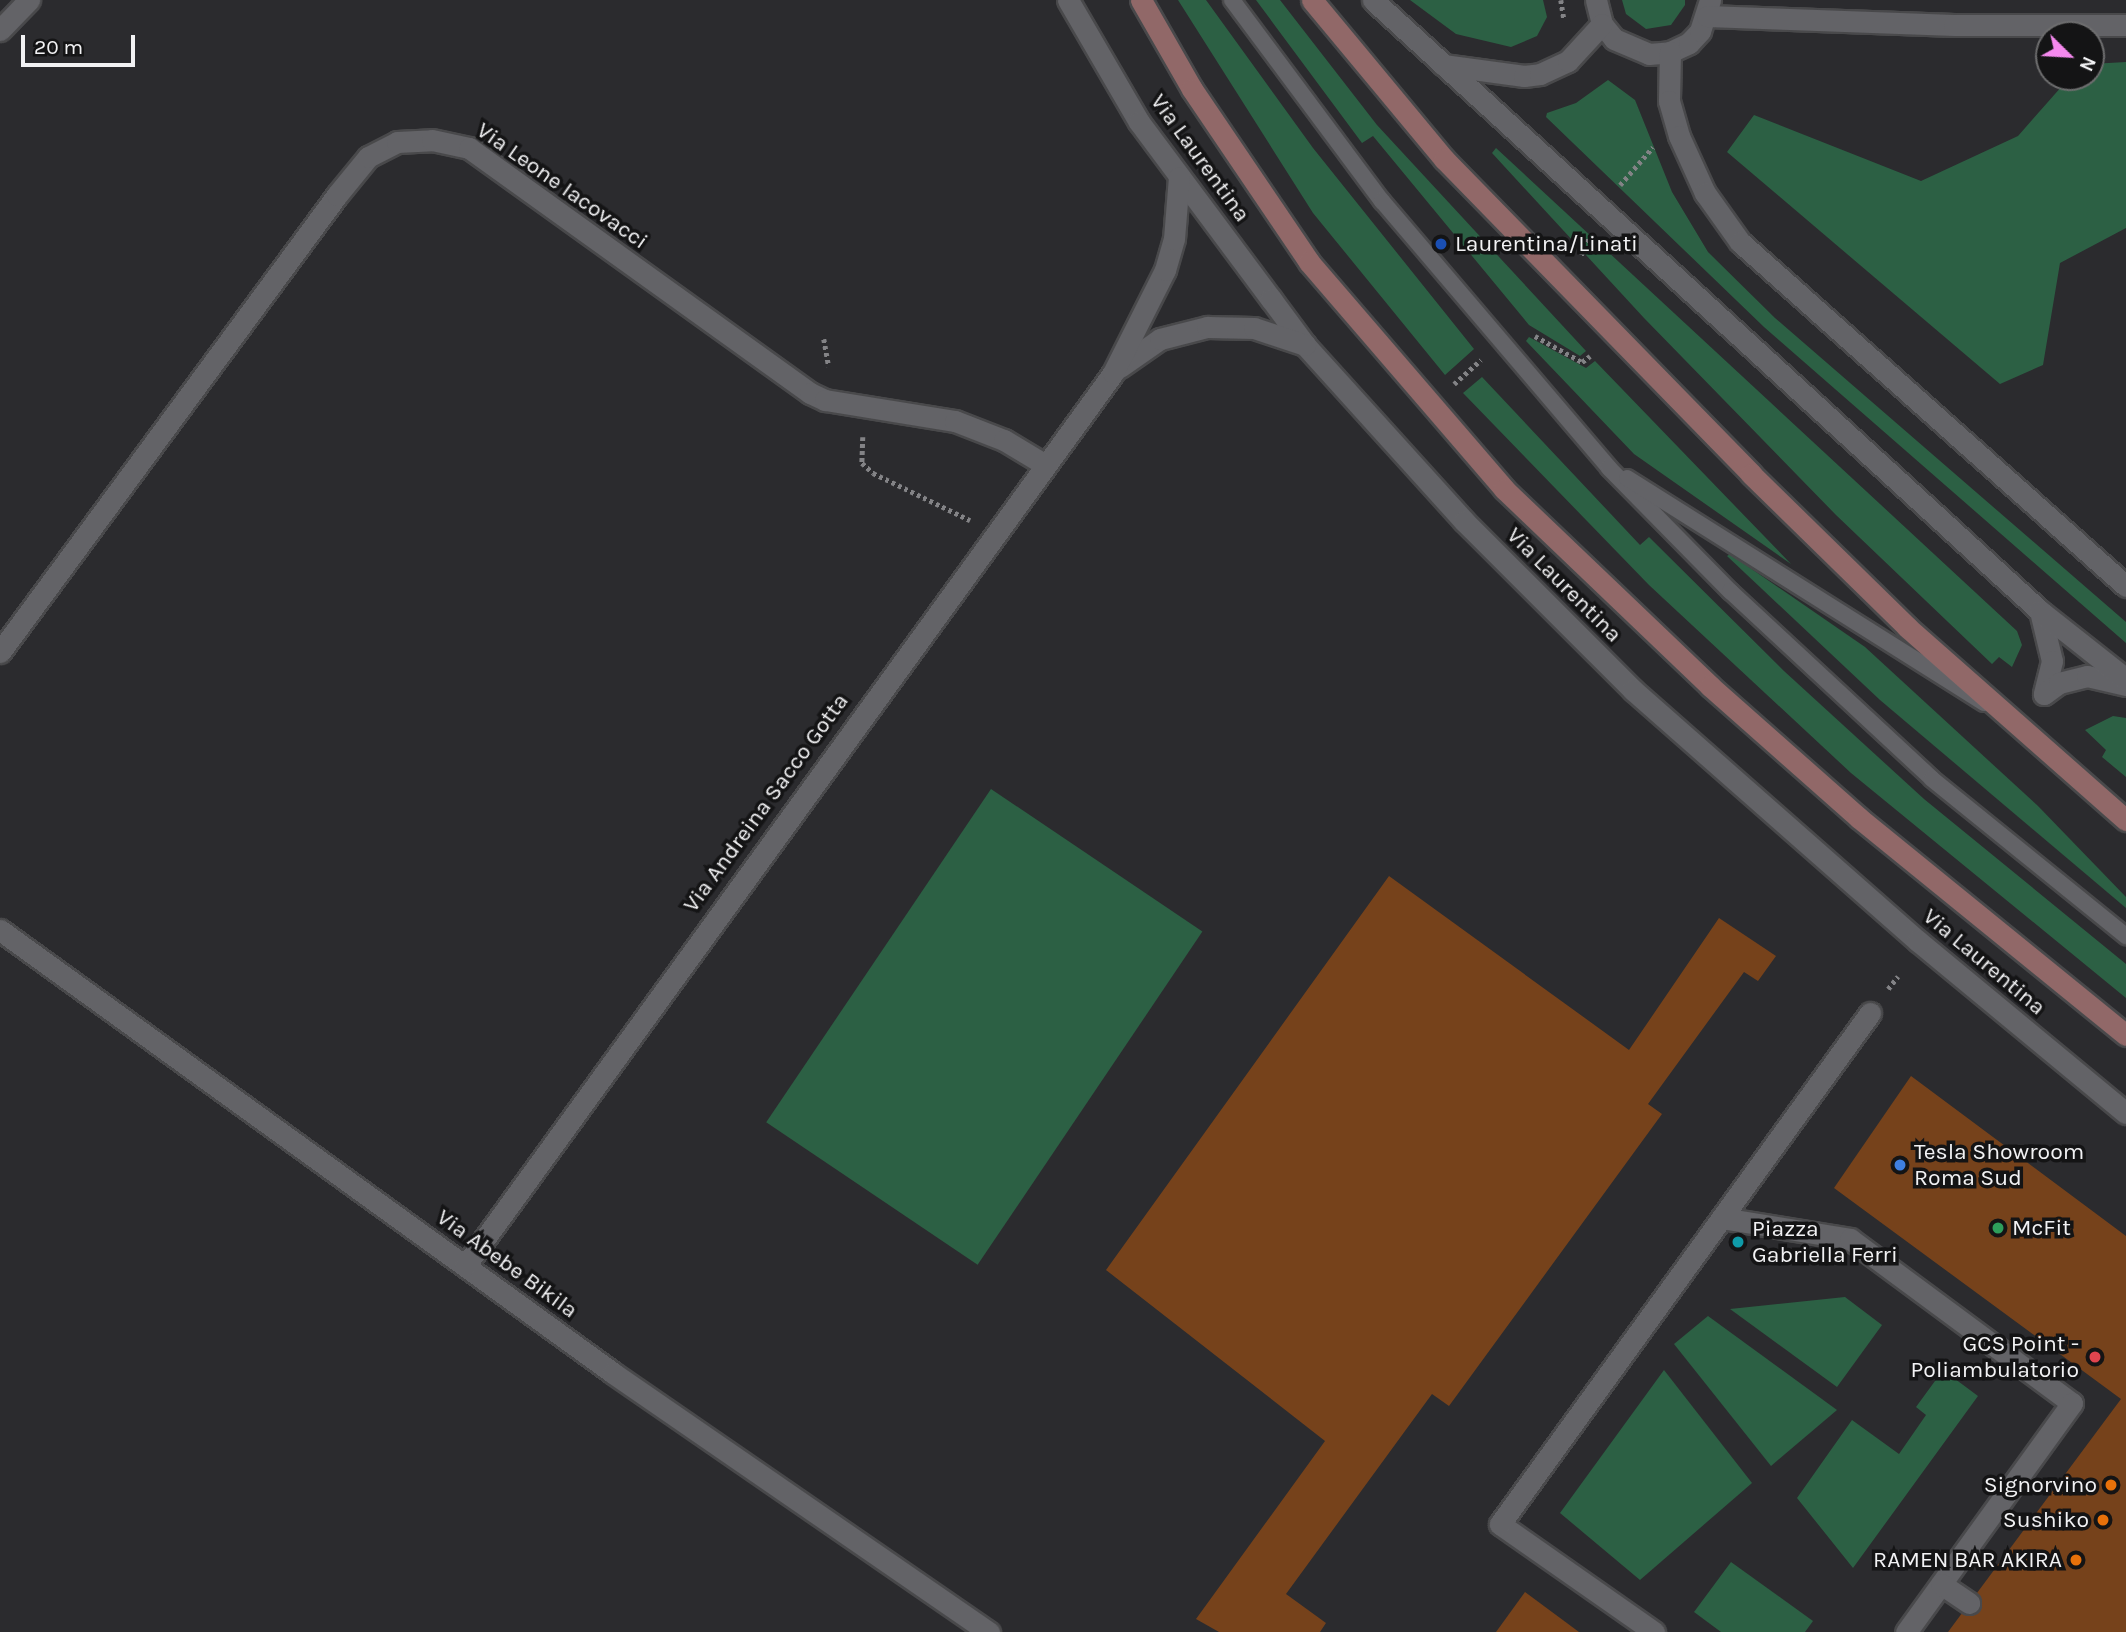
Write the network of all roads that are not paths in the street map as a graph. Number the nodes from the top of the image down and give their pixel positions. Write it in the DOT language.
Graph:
graph roads {
  1 [pos="29,0"];
  2 [pos="1068,0"];
  3 [pos="1141,0"];
  4 [pos="1232,0"];
  5 [pos="1312,0"];
  6 [pos="1373,0"];
  7 [pos="1596,0"];
  8 [pos="1709,8"];
  9 [pos="1602,24"];
  10 [pos="2126,25"];
  11 [pos="0,30"];
  12 [pos="1670,52"];
  13 [pos="1443,65"];
  14 [pos="1179,177"];
  15 [pos="1306,345"];
  16 [pos="1113,373"];
  17 [pos="1044,464"];
  18 [pos="1609,468"];
  19 [pos="2126,586"];
  20 [pos="2040,611"];
  21 [pos="0,652"];
  22 [pos="2126,678"];
  23 [pos="2126,685"];
  24 [pos="2001,713"];
  25 [pos="2126,820"];
  26 [pos="0,930"];
  27 [pos="2126,936"];
  28 [pos="1870,1013"];
  29 [pos="2126,1035"];
  30 [pos="2126,1113"];
  31 [pos="1722,1218"];
  32 [pos="465,1266"];
  33 [pos="1941,1584"];
  34 [pos="1969,1603"];
  35 [pos="989,1632"];
  36 [pos="1654,1632"];
  37 [pos="1906,1632"];
  1 -- 11 [label="street"];
  2 -- 14 [label="street, Via Laurentina"];
  3 -- 29 [label="main road, Via Laurentina"];
  4 -- 18 [label="lane"];
  5 -- 24 [label="main road"];
  6 -- 13 [label="street"];
  7 -- 9 [label="street"];
  8 -- 10 [label="street"];
  8 -- 12 [label="street"];
  9 -- 12 [label="street"];
  9 -- 13 [label="street"];
  12 -- 19 [label="street"];
  13 -- 20 [label="street"];
  14 -- 15 [label="street, Via Laurentina"];
  14 -- 16 [label="street"];
  15 -- 16 [label="street"];
  15 -- 30 [label="street, Via Laurentina"];
  16 -- 17 [label="street, Via Andreina Sacco Gotta"];
  17 -- 21 [label="street, Via Leone Iacovacci"];
  17 -- 32 [label="street, Via Andreina Sacco Gotta"];
  18 -- 24 [label="lane"];
  18 -- 27 [label="lane"];
  20 -- 22 [label="street"];
  20 -- 23 [label="street"];
  24 -- 25 [label="main road"];
  26 -- 32 [label="street, Via Abebe Bikila"];
  28 -- 31 [label="street"];
  31 -- 33 [label="street"];
  31 -- 36 [label="street"];
  32 -- 35 [label="street, Via Abebe Bikila"];
  33 -- 34 [label="street"];
  33 -- 37 [label="street"];
}
